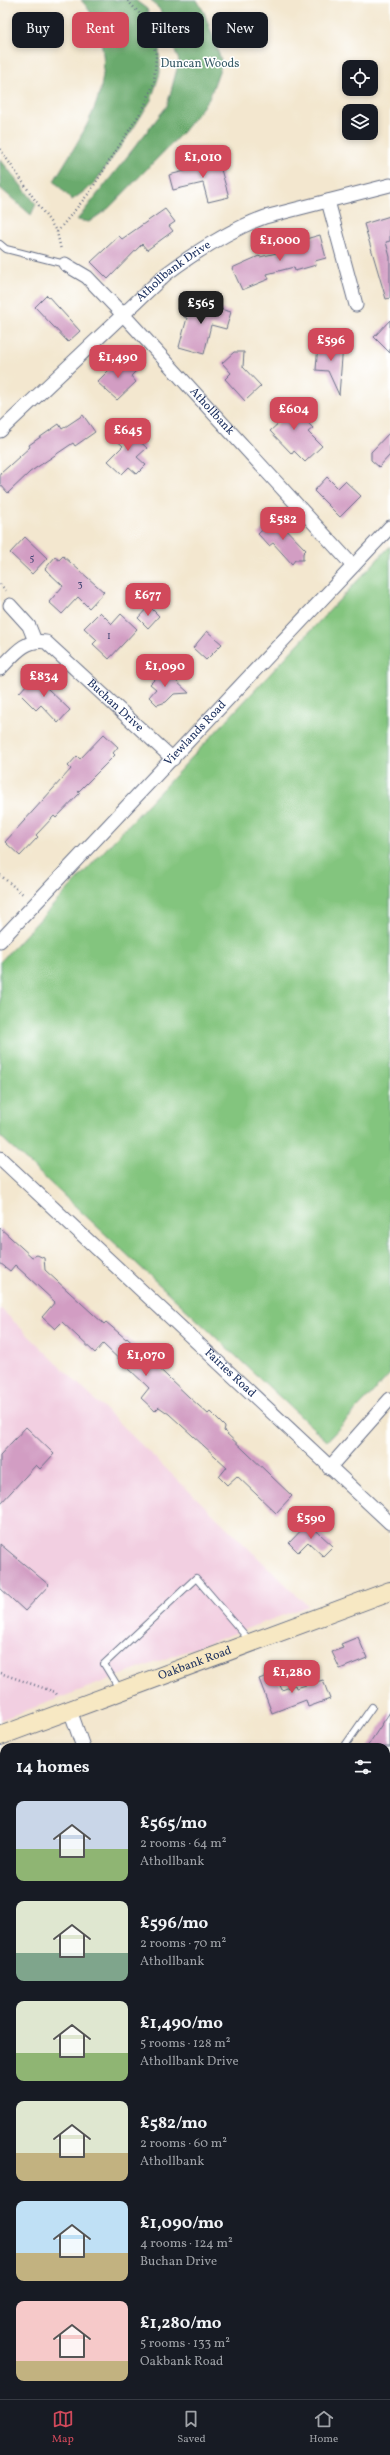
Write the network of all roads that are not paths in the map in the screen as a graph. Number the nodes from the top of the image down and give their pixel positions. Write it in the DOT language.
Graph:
graph roads {
  1 [pos="390,185"];
  2 [pos="328,201"];
  3 [pos="0,244"];
  4 [pos="65,264"];
  5 [pos="356,304"];
  6 [pos="123,315"];
  7 [pos="0,431"];
  8 [pos="390,527"];
  9 [pos="353,566"];
  10 [pos="10,605"];
  11 [pos="35,641"];
  12 [pos="0,669"];
  13 [pos="173,759"];
  14 [pos="0,941"];
  15 [pos="0,1158"];
  16 [pos="390,1399"];
  17 [pos="329,1468"];
  18 [pos="390,1523"];
  19 [pos="390,1591"];
  20 [pos="250,1641"];
  21 [pos="120,1690"];
  22 [pos="372,1707"];
  23 [pos="70,1710"];
  24 [pos="0,1736"];
  25 [pos="82,1743"];
  26 [pos="347,1743"];
  1 -- 2 [label="street, Athollbank Drive"];
  2 -- 5 [label="street"];
  2 -- 6 [label="street, Athollbank Drive"];
  3 -- 4 [label="lane"];
  4 -- 6 [label="street, Athollbank"];
  6 -- 7 [label="street, Athollbank Drive"];
  6 -- 9 [label="street, Athollbank"];
  8 -- 9 [label="street, Viewlands Road"];
  9 -- 13 [label="street, Viewlands Road"];
  10 -- 11 [label="street"];
  11 -- 12 [label="street"];
  11 -- 13 [label="street, Buchan Drive"];
  13 -- 14 [label="street, Viewlands Road"];
  15 -- 17 [label="street, Fairies Road"];
  16 -- 17 [label="street"];
  17 -- 18 [label="street, Fairies Road"];
  19 -- 20 [label="street, Oakbank Road"];
  20 -- 21 [label="street, Oakbank Road"];
  20 -- 21 [label="lane"];
  21 -- 23 [label="street, Oakbank Road"];
  22 -- 26 [label="lane"];
  23 -- 24 [label="street, Oakbank Road"];
  23 -- 25 [label="street"];
}
